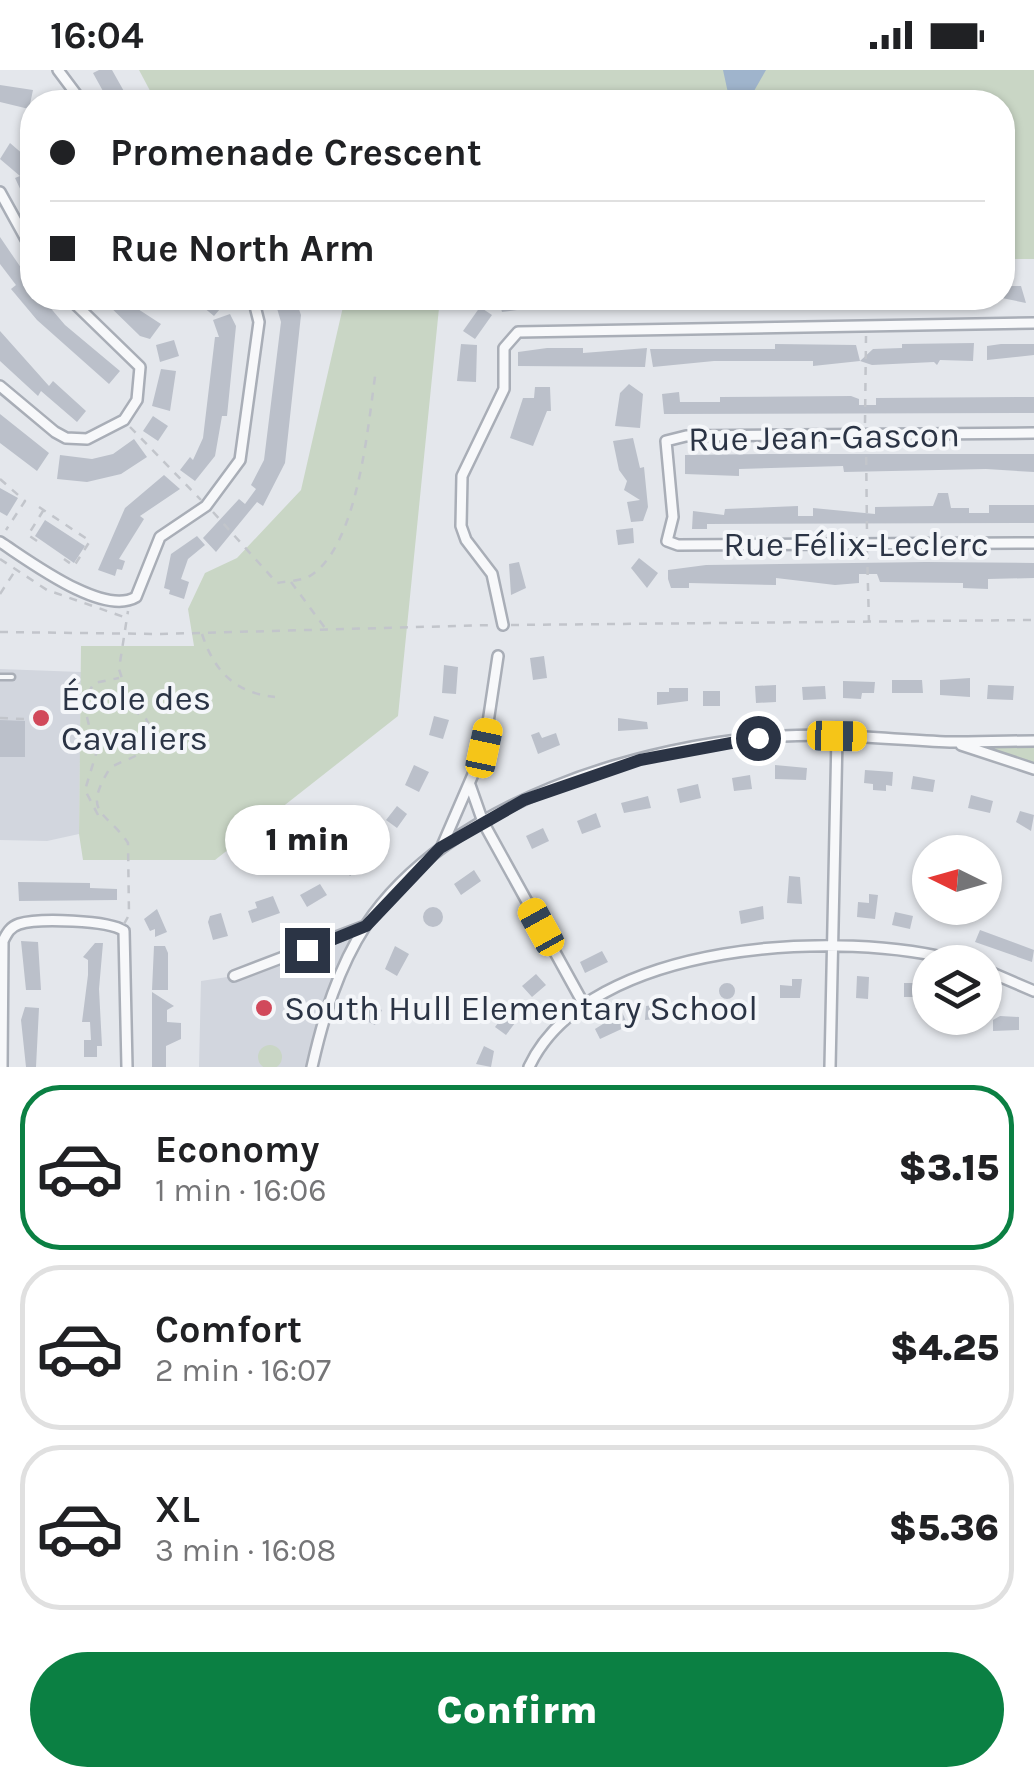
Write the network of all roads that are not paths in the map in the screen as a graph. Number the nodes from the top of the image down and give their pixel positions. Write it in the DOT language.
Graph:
graph roads {
  1 [pos="0,192"];
  2 [pos="20,228"];
  3 [pos="81,310"];
  4 [pos="256,310"];
  5 [pos="1034,323"];
  6 [pos="0,386"];
  7 [pos="1034,434"];
  8 [pos="0,542"];
  9 [pos="1034,543"];
  10 [pos="678,544"];
  11 [pos="503,625"];
  12 [pos="498,656"];
  13 [pos="0,676"];
  14 [pos="12,677"];
  15 [pos="837,736"];
  16 [pos="1034,741"];
  17 [pos="949,742"];
  18 [pos="1034,769"];
  19 [pos="470,785"];
  20 [pos="484,822"];
  21 [pos="440,848"];
  22 [pos="366,926"];
  23 [pos="832,944"];
  24 [pos="912,952"];
  25 [pos="234,976"];
  26 [pos="1002,977"];
  27 [pos="1034,991"];
  28 [pos="583,1002"];
  29 [pos="2,1067"];
  30 [pos="127,1067"];
  31 [pos="312,1067"];
  32 [pos="529,1067"];
  33 [pos="830,1067"];
  1 -- 2 [label="street"];
  3 -- 6 [label="street"];
  4 -- 8 [label="street"];
  5 -- 11 [label="street"];
  7 -- 10 [label="street, Rue Jean-Gascon"];
  9 -- 10 [label="street, Rue Félix-Leclerc"];
  12 -- 19 [label="street"];
  13 -- 14 [label="lane"];
  15 -- 17 [label="street"];
  15 -- 20 [label="street"];
  15 -- 23 [label="street"];
  16 -- 17 [label="street"];
  17 -- 18 [label="street"];
  19 -- 20 [label="street"];
  19 -- 21 [label="street"];
  20 -- 21 [label="street"];
  20 -- 28 [label="street"];
  21 -- 22 [label="street"];
  22 -- 25 [label="street"];
  22 -- 31 [label="street"];
  23 -- 24 [label="street"];
  23 -- 28 [label="street"];
  23 -- 33 [label="street"];
  26 -- 27 [label="street"];
  28 -- 32 [label="street"];
  29 -- 30 [label="street"];
}
